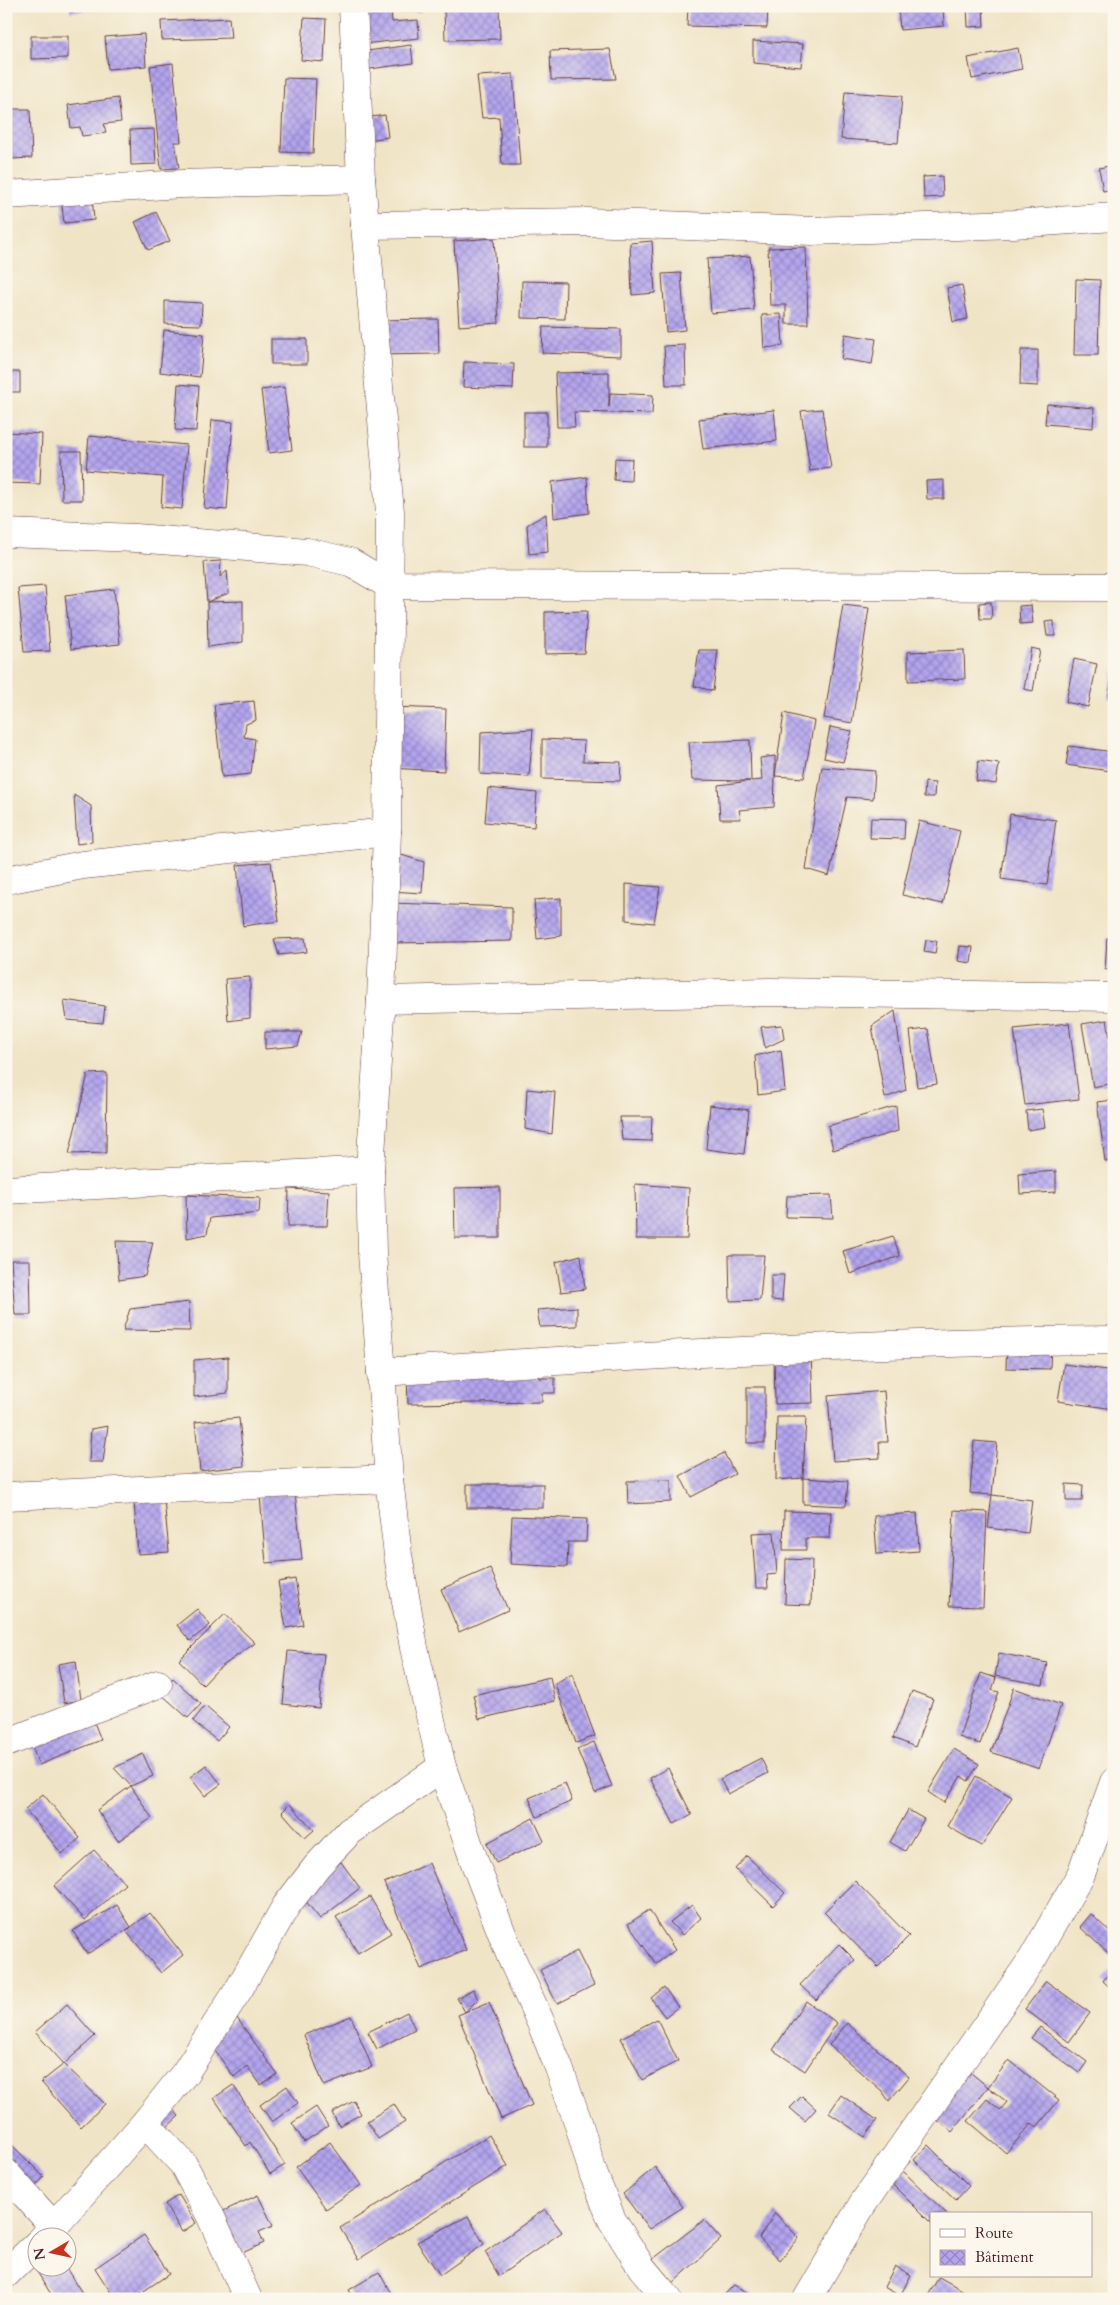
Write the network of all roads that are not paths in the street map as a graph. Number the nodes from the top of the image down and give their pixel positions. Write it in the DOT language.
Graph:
graph roads {
  1 [pos="353,6"];
  2 [pos="361,179"];
  3 [pos="6,195"];
  4 [pos="1114,217"];
  5 [pos="365,225"];
  6 [pos="6,534"];
  7 [pos="389,585"];
  8 [pos="1114,586"];
  9 [pos="387,832"];
  10 [pos="6,880"];
  11 [pos="1114,997"];
  12 [pos="381,1000"];
  13 [pos="370,1170"];
  14 [pos="6,1190"];
  15 [pos="1114,1340"];
  16 [pos="381,1372"];
  17 [pos="389,1479"];
  18 [pos="6,1496"];
  19 [pos="158,1684"];
  20 [pos="6,1743"];
  21 [pos="442,1768"];
  22 [pos="1114,1782"];
  23 [pos="145,2123"];
  24 [pos="6,2172"];
  25 [pos="40,2228"];
  26 [pos="52,2228"];
  27 [pos="28,2253"];
  28 [pos="6,2274"];
  29 [pos="248,2299"];
  30 [pos="668,2299"];
  31 [pos="807,2299"];
  1 -- 2 [label="street"];
  2 -- 3 [label="street"];
  2 -- 5 [label="street"];
  4 -- 5 [label="street"];
  5 -- 7 [label="street"];
  6 -- 7 [label="street"];
  7 -- 8 [label="street"];
  7 -- 9 [label="street"];
  9 -- 10 [label="street"];
  9 -- 12 [label="street"];
  11 -- 12 [label="street"];
  12 -- 13 [label="street"];
  13 -- 14 [label="street"];
  13 -- 16 [label="street"];
  15 -- 16 [label="street"];
  16 -- 17 [label="street"];
  17 -- 18 [label="street"];
  17 -- 21 [label="street"];
  19 -- 20 [label="street"];
  21 -- 23 [label="street"];
  21 -- 30 [label="street"];
  22 -- 31 [label="street"];
  23 -- 26 [label="street"];
  23 -- 29 [label="street"];
  24 -- 25 [label="street"];
  27 -- 28 [label="street"];
}
